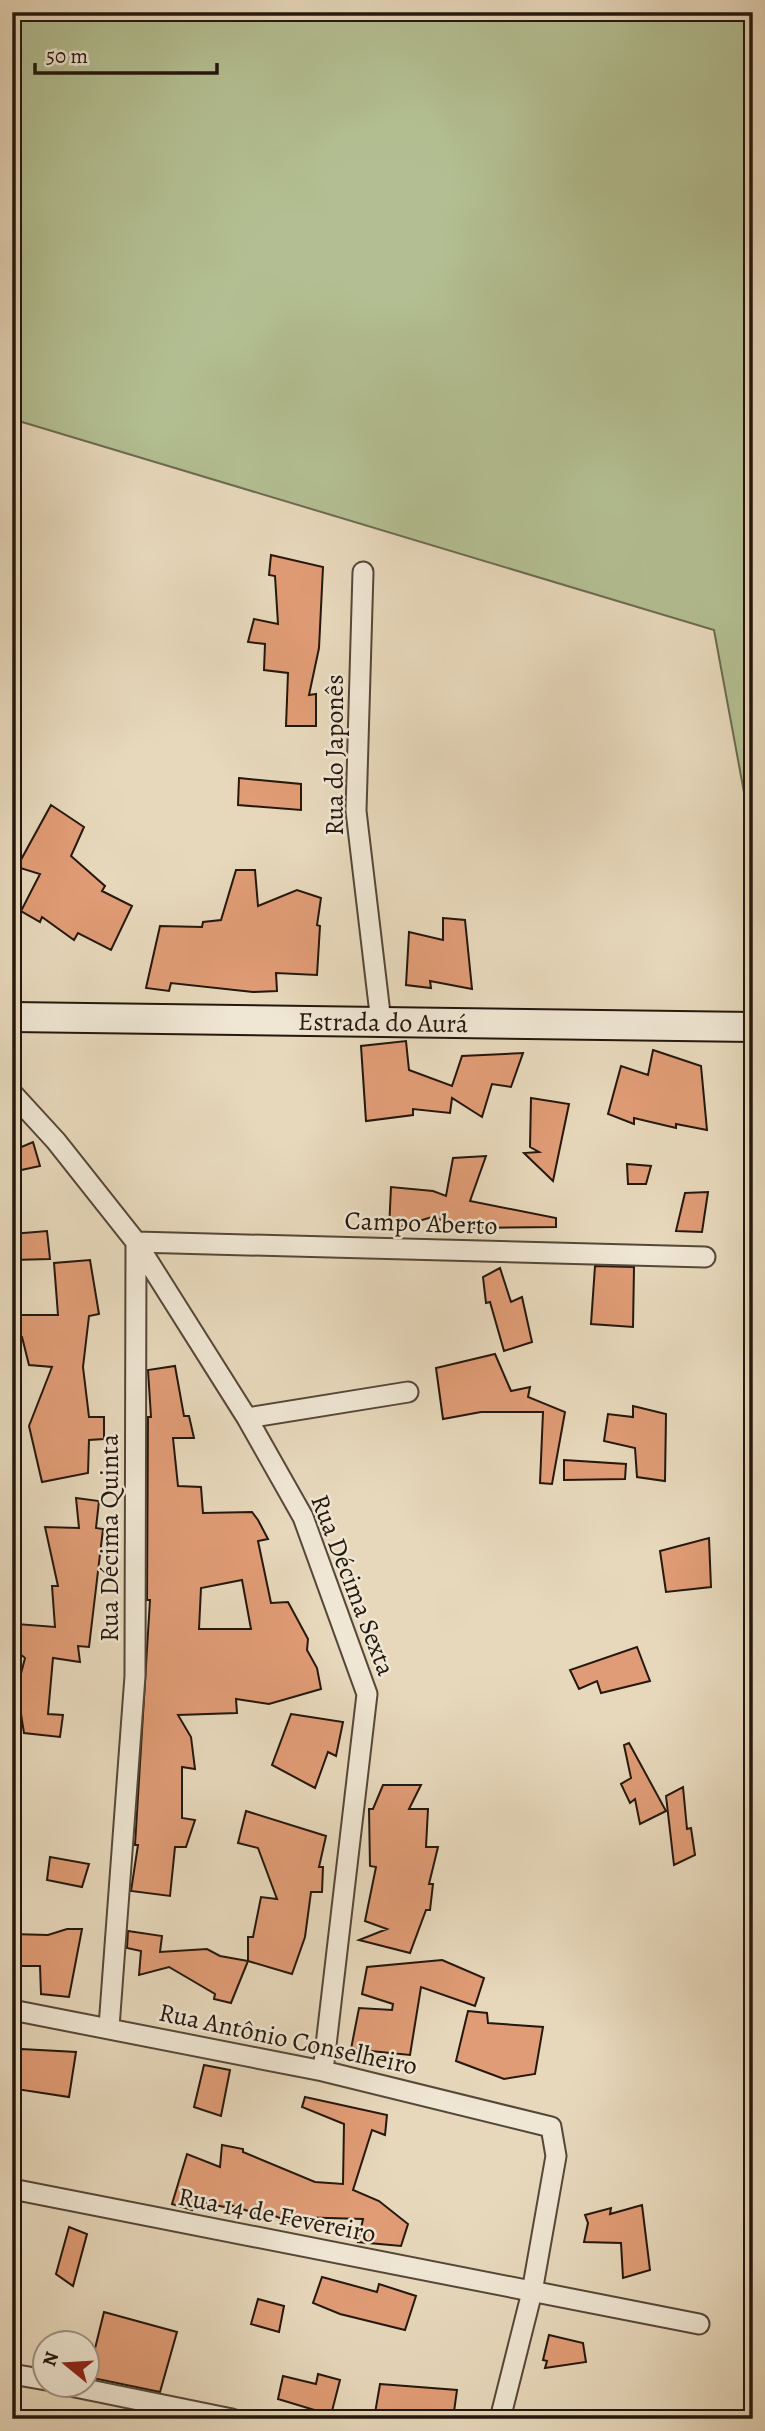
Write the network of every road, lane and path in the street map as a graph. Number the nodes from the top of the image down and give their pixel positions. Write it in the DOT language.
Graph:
graph roads {
  1 [pos="363,572"];
  2 [pos="12,1017"];
  3 [pos="381,1021"];
  4 [pos="753,1027"];
  5 [pos="12,1093"];
  6 [pos="136,1242"];
  7 [pos="705,1257"];
  8 [pos="408,1392"];
  9 [pos="247,1418"];
  10 [pos="12,2010"];
  11 [pos="109,2027"];
  12 [pos="323,2071"];
  13 [pos="12,2189"];
  14 [pos="532,2292"];
  15 [pos="699,2324"];
  16 [pos="12,2374"];
  17 [pos="32,2378"];
  18 [pos="102,2392"];
  19 [pos="232,2419"];
  20 [pos="500,2419"];
  1 -- 3 [label="street, Rua do Japonês"];
  2 -- 3 [label="street, Estrada do Aurá"];
  3 -- 4 [label="street, Estrada do Aurá"];
  5 -- 6 [label="street"];
  6 -- 7 [label="street, Campo Aberto"];
  6 -- 9 [label="street, Rua Décima Sexta"];
  6 -- 11 [label="street, Rua Décima Quinta"];
  8 -- 9 [label="street"];
  9 -- 12 [label="street, Rua Décima Sexta"];
  10 -- 11 [label="street, Rua Antônio Conselheiro"];
  11 -- 12 [label="street, Rua Antônio Conselheiro"];
  12 -- 14 [label="street, Rua Antônio Conselheiro"];
  13 -- 14 [label="street, Rua 14 de Fevereiro"];
  14 -- 15 [label="street, Rua 14 de Fevereiro"];
  14 -- 20 [label="street"];
  16 -- 17 [label="street"];
  18 -- 19 [label="street"];
}
